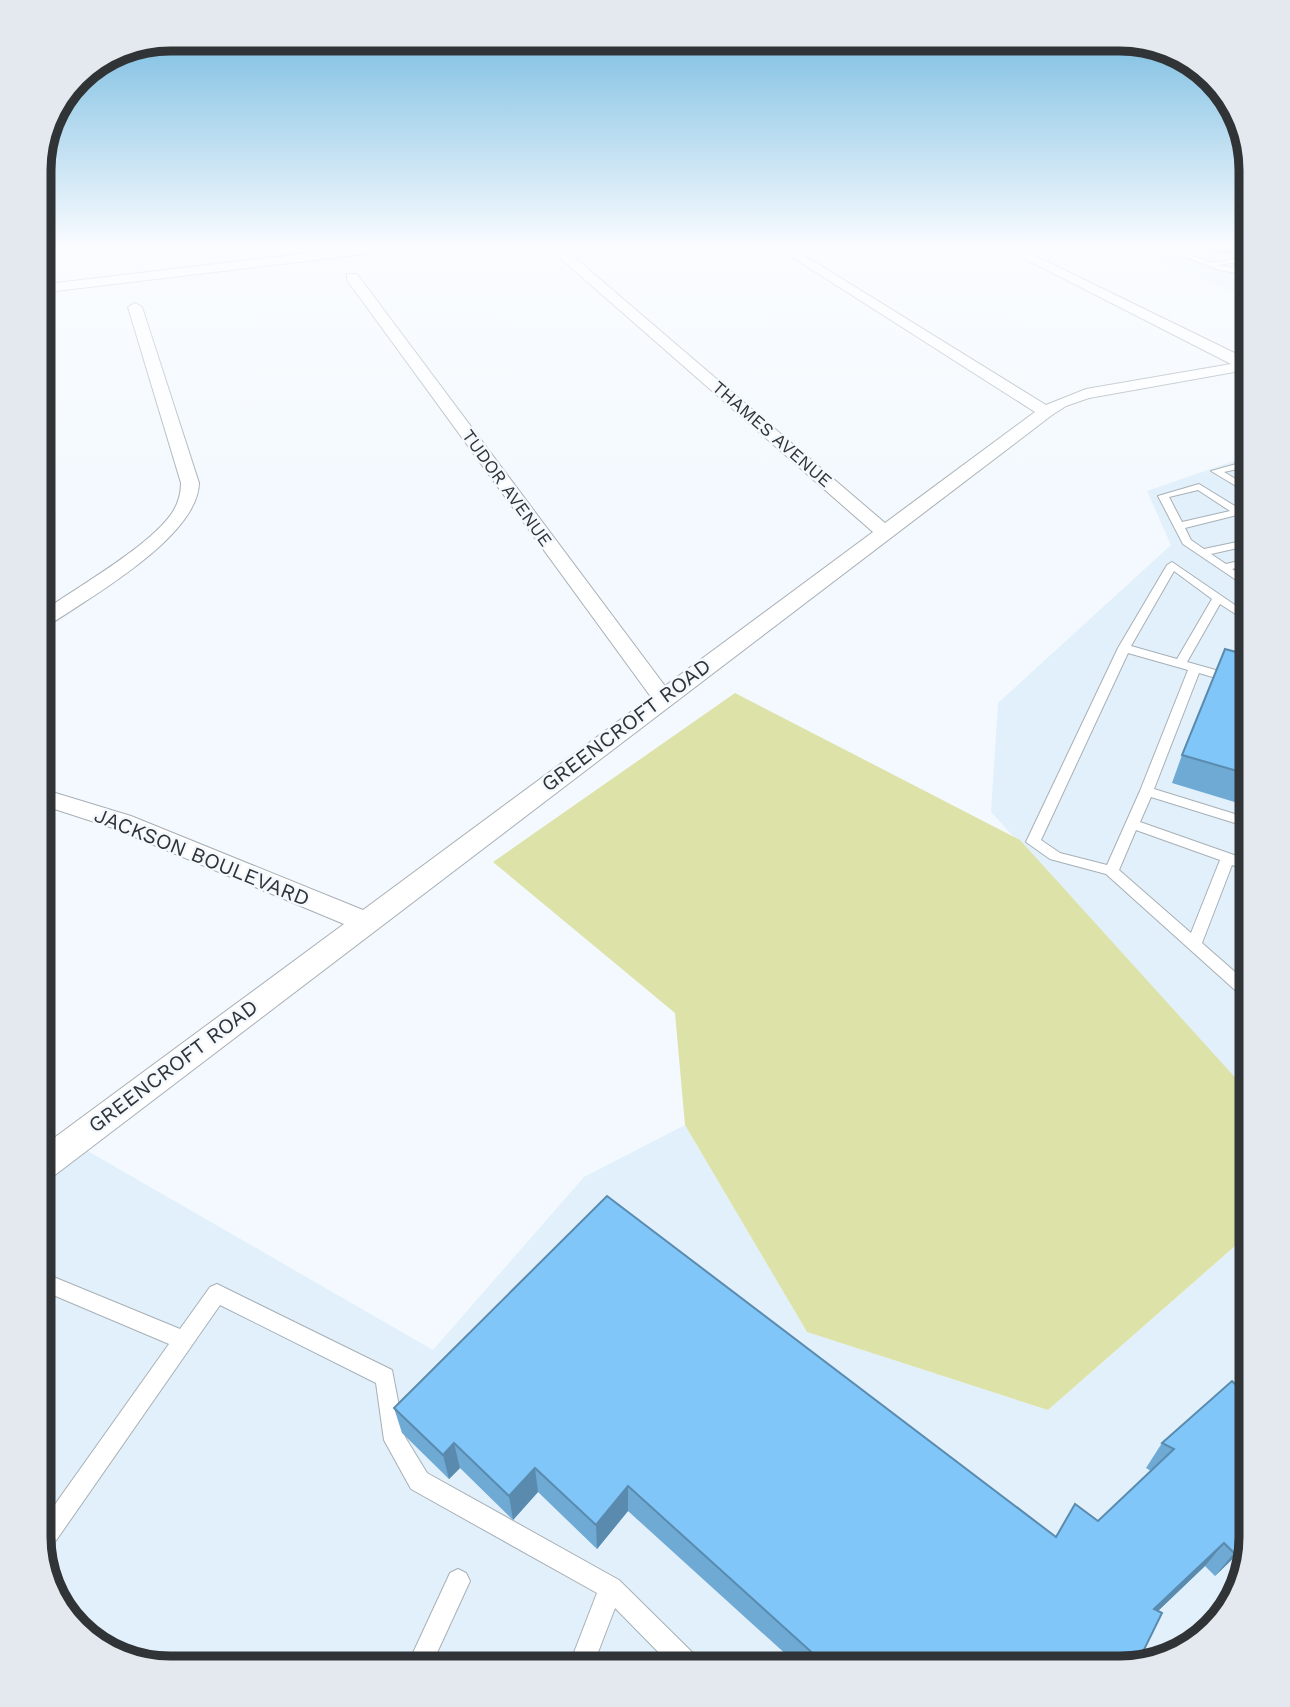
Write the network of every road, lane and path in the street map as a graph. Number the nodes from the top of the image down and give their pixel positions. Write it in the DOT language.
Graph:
graph roads {
  1 [pos="141,326"];
  2 [pos="388,326"];
  3 [pos="645,326"];
  4 [pos="908,326"];
  5 [pos="1169,326"];
  6 [pos="1239,360"];
  7 [pos="1239,367"];
  8 [pos="1046,412"];
  9 [pos="1239,466"];
  10 [pos="1239,485"];
  11 [pos="1239,512"];
  12 [pos="1179,526"];
  13 [pos="884,532"];
  14 [pos="1239,545"];
  15 [pos="1202,553"];
  16 [pos="1239,564"];
  17 [pos="1224,568"];
  18 [pos="1239,579"];
  19 [pos="1218,598"];
  20 [pos="1239,613"];
  21 [pos="51,615"];
  22 [pos="1124,648"];
  23 [pos="1180,664"];
  24 [pos="1195,668"];
  25 [pos="1239,678"];
  26 [pos="664,697"];
  27 [pos="1147,791"];
  28 [pos="51,800"];
  29 [pos="1239,820"];
  30 [pos="1132,824"];
  31 [pos="1228,858"];
  32 [pos="1239,862"];
  33 [pos="1111,871"];
  34 [pos="364,921"];
  35 [pos="1194,944"];
  36 [pos="1239,984"];
  37 [pos="51,1158"];
  38 [pos="51,1285"];
  39 [pos="184,1341"];
  40 [pos="51,1528"];
  41 [pos="458,1581"];
  42 [pos="611,1588"];
  43 [pos="424,1656"];
  44 [pos="585,1656"];
  45 [pos="678,1656"];
  1 -- 21 [label="street"];
  2 -- 26 [label="street, TUDOR AVENUE"];
  3 -- 13 [label="street, THAMES AVENUE"];
  4 -- 8 [label="street"];
  5 -- 6 [label="street"];
  7 -- 8 [label="street, GREENCROFT ROAD"];
  8 -- 13 [label="street, GREENCROFT ROAD"];
  9 -- 10 [label="lane"];
  11 -- 12 [label="lane"];
  11 -- 12 [label="lane"];
  12 -- 15 [label="lane"];
  13 -- 26 [label="street, GREENCROFT ROAD"];
  14 -- 15 [label="lane"];
  15 -- 17 [label="lane"];
  16 -- 17 [label="lane"];
  17 -- 18 [label="lane"];
  19 -- 20 [label="lane"];
  19 -- 22 [label="lane"];
  19 -- 23 [label="lane"];
  22 -- 23 [label="lane"];
  22 -- 33 [label="lane"];
  23 -- 24 [label="lane"];
  24 -- 25 [label="lane"];
  24 -- 27 [label="lane"];
  26 -- 34 [label="street, GREENCROFT ROAD"];
  27 -- 29 [label="lane"];
  27 -- 30 [label="lane"];
  28 -- 34 [label="street, JACKSON BOULEVARD"];
  30 -- 31 [label="lane"];
  30 -- 33 [label="lane"];
  31 -- 32 [label="lane"];
  31 -- 35 [label="lane"];
  33 -- 35 [label="lane"];
  34 -- 37 [label="street, GREENCROFT ROAD"];
  35 -- 36 [label="lane"];
  38 -- 39 [label="lane"];
  39 -- 40 [label="lane"];
  39 -- 42 [label="lane"];
  41 -- 43 [label="lane"];
  42 -- 44 [label="lane"];
  42 -- 45 [label="lane"];
}
